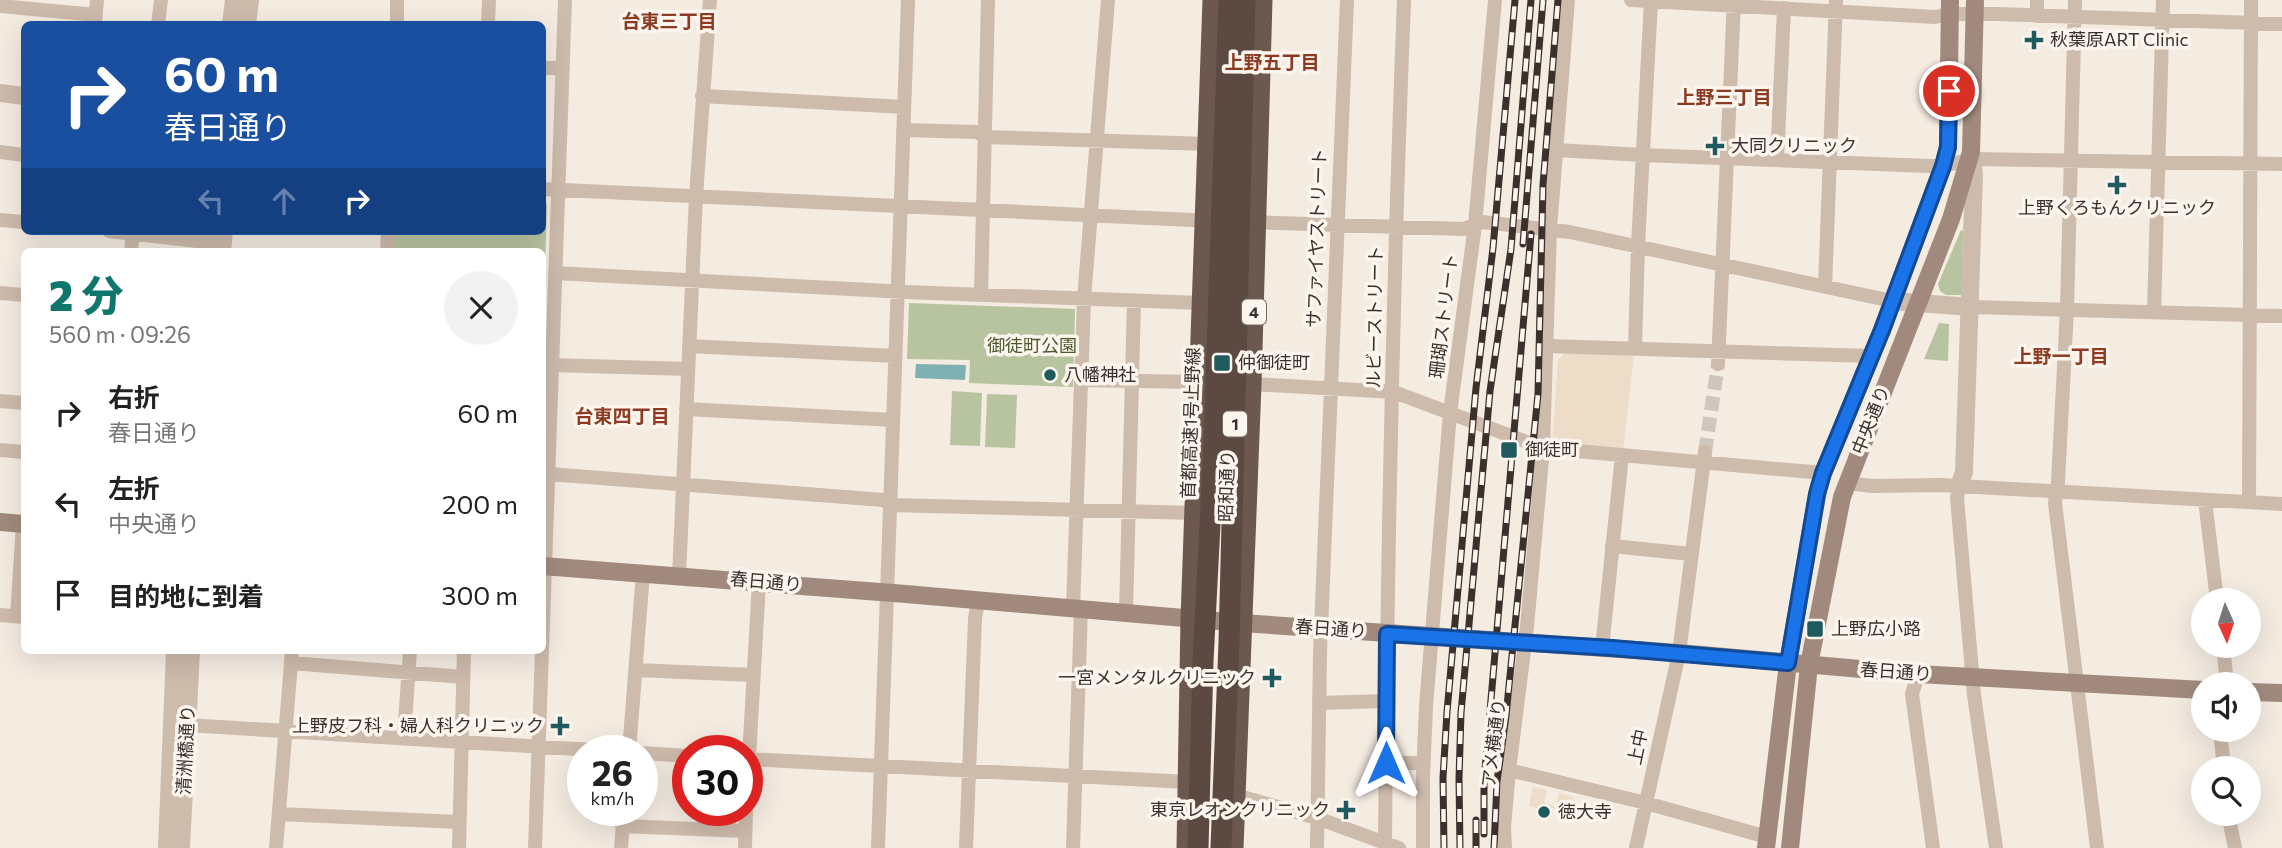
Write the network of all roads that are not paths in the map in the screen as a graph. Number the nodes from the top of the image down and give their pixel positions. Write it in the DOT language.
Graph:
graph roads {
  1 [pos="97,0"];
  2 [pos="161,0"];
  3 [pos="234,0"];
  4 [pos="250,0"];
  5 [pos="397,0"];
  6 [pos="489,0"];
  7 [pos="565,0"];
  8 [pos="710,0"];
  9 [pos="908,0"];
  10 [pos="988,0"];
  11 [pos="1108,0"];
  12 [pos="1212,0"];
  13 [pos="1229,0"];
  14 [pos="1245,0"];
  15 [pos="1263,0"];
  16 [pos="1347,0"];
  17 [pos="1404,0"];
  18 [pos="1495,0"];
  19 [pos="1568,0"];
  20 [pos="1631,0"];
  21 [pos="2037,0"];
  22 [pos="2075,0"];
  23 [pos="2163,0"];
  24 [pos="2251,0"];
  25 [pos="1655,1"];
  26 [pos="1734,3"];
  27 [pos="1836,5"];
  28 [pos="0,6"];
  29 [pos="1950,7"];
  30 [pos="1975,7"];
  31 [pos="1784,8"];
  32 [pos="2037,16"];
  33 [pos="2074,17"];
  34 [pos="95,20"];
  35 [pos="2162,20"];
  36 [pos="158,21"];
  37 [pos="231,21"];
  38 [pos="247,21"];
  39 [pos="397,21"];
  40 [pos="488,21"];
  41 [pos="2251,23"];
  42 [pos="2282,24"];
  43 [pos="546,68"];
  44 [pos="563,68"];
  45 [pos="0,93"];
  46 [pos="21,96"];
  47 [pos="702,96"];
  48 [pos="904,107"];
  49 [pos="903,130"];
  50 [pos="985,137"];
  51 [pos="1096,140"];
  52 [pos="1208,144"];
  53 [pos="1556,149"];
  54 [pos="0,152"];
  55 [pos="21,155"];
  56 [pos="1643,155"];
  57 [pos="1727,157"];
  58 [pos="1971,157"];
  59 [pos="1777,160"];
  60 [pos="2070,161"];
  61 [pos="2158,162"];
  62 [pos="1829,163"];
  63 [pos="2251,164"];
  64 [pos="2282,164"];
  65 [pos="1943,166"];
  66 [pos="546,189"];
  67 [pos="559,190"];
  68 [pos="696,196"];
  69 [pos="900,205"];
  70 [pos="983,210"];
  71 [pos="1089,216"];
  72 [pos="0,220"];
  73 [pos="1204,221"];
  74 [pos="21,222"];
  75 [pos="1257,223"];
  76 [pos="1338,225"];
  77 [pos="1475,225"];
  78 [pos="1395,227"];
  79 [pos="1555,230"];
  80 [pos="155,235"];
  81 [pos="206,242"];
  82 [pos="1638,245"];
  83 [pos="1722,264"];
  84 [pos="555,273"];
  85 [pos="692,281"];
  86 [pos="1825,287"];
  87 [pos="897,292"];
  88 [pos="0,293"];
  89 [pos="21,295"];
  90 [pos="981,295"];
  91 [pos="1084,299"];
  92 [pos="1134,301"];
  93 [pos="1892,301"];
  94 [pos="1201,303"];
  95 [pos="1917,303"];
  96 [pos="1971,307"];
  97 [pos="2067,310"];
  98 [pos="2154,312"];
  99 [pos="2251,315"];
  100 [pos="2282,316"];
  101 [pos="689,346"];
  102 [pos="1547,346"];
  103 [pos="1635,349"];
  104 [pos="895,356"];
  105 [pos="1871,356"];
  106 [pos="1718,357"];
  107 [pos="552,365"];
  108 [pos="688,369"];
  109 [pos="1081,380"];
  110 [pos="1132,381"];
  111 [pos="1198,382"];
  112 [pos="1252,384"];
  113 [pos="1330,388"];
  114 [pos="1394,392"];
  115 [pos="0,401"];
  116 [pos="21,403"];
  117 [pos="687,409"];
  118 [pos="1450,413"];
  119 [pos="893,419"];
  120 [pos="546,436"];
  121 [pos="1543,448"];
  122 [pos="0,450"];
  123 [pos="21,452"];
  124 [pos="1622,455"];
  125 [pos="1704,457"];
  126 [pos="1213,466"];
  127 [pos="1823,473"];
  128 [pos="549,474"];
  129 [pos="683,483"];
  130 [pos="1846,483"];
  131 [pos="1959,486"];
  132 [pos="2057,491"];
  133 [pos="2205,500"];
  134 [pos="2249,502"];
  135 [pos="2282,504"];
  136 [pos="891,505"];
  137 [pos="1075,510"];
  138 [pos="1127,512"];
  139 [pos="1194,513"];
  140 [pos="0,522"];
  141 [pos="21,524"];
  142 [pos="546,529"];
  143 [pos="1612,546"];
  144 [pos="1692,554"];
  145 [pos="546,566"];
  146 [pos="643,573"];
  147 [pos="679,576"];
  148 [pos="759,582"];
  149 [pos="2216,588"];
  150 [pos="888,592"];
  151 [pos="21,594"];
  152 [pos="978,600"];
  153 [pos="1077,608"];
  154 [pos="1126,613"];
  155 [pos="0,615"];
  156 [pos="20,617"];
  157 [pos="1190,619"];
  158 [pos="1242,623"];
  159 [pos="1387,634"];
  160 [pos="1321,637"];
  161 [pos="1432,637"];
  162 [pos="1525,643"];
  163 [pos="1602,648"];
  164 [pos="1679,653"];
  165 [pos="175,654"];
  166 [pos="191,654"];
  167 [pos="410,654"];
  168 [pos="464,654"];
  169 [pos="542,654"];
  170 [pos="292,657"];
  171 [pos="1788,663"];
  172 [pos="1809,665"];
  173 [pos="636,670"];
  174 [pos="408,672"];
  175 [pos="1918,674"];
  176 [pos="753,676"];
  177 [pos="463,677"];
  178 [pos="1972,678"];
  179 [pos="2076,684"];
  180 [pos="2191,689"];
  181 [pos="2261,692"];
  182 [pos="2282,693"];
  183 [pos="1386,701"];
  184 [pos="1319,703"];
  185 [pos="187,725"];
  186 [pos="286,731"];
  187 [pos="630,735"];
  188 [pos="749,735"];
  189 [pos="404,737"];
  190 [pos="462,741"];
  191 [pos="539,745"];
  192 [pos="567,747"];
  193 [pos="763,760"];
  194 [pos="1386,763"];
  195 [pos="1423,763"];
  196 [pos="881,765"];
  197 [pos="1223,767"];
  198 [pos="968,770"];
  199 [pos="1509,770"];
  200 [pos="1075,776"];
  201 [pos="1187,782"];
  202 [pos="1235,795"];
  203 [pos="1646,803"];
  204 [pos="279,814"];
  205 [pos="1317,818"];
  206 [pos="460,821"];
  207 [pos="622,826"];
  208 [pos="746,826"];
  209 [pos="2230,826"];
  210 [pos="746,831"];
  211 [pos="1766,842"];
  212 [pos="1385,845"];
  213 [pos="167,848"];
  214 [pos="181,848"];
  215 [pos="276,848"];
  216 [pos="459,848"];
  217 [pos="535,848"];
  218 [pos="621,848"];
  219 [pos="745,848"];
  220 [pos="878,848"];
  221 [pos="966,848"];
  222 [pos="1073,848"];
  223 [pos="1185,848"];
  224 [pos="1198,848"];
  225 [pos="1208,848"];
  226 [pos="1214,848"];
  227 [pos="1221,848"];
  228 [pos="1234,848"];
  229 [pos="1317,848"];
  230 [pos="1399,848"];
  231 [pos="1423,848"];
  232 [pos="1505,848"];
  233 [pos="1636,848"];
  234 [pos="1790,848"];
  235 [pos="1933,848"];
  236 [pos="1996,848"];
  237 [pos="2097,848"];
  238 [pos="2235,848"];
  1 -- 34 [label="street"];
  2 -- 36 [label="street"];
  3 -- 37 [label="street"];
  4 -- 38 [label="street"];
  5 -- 39 [label="street"];
  6 -- 40 [label="street"];
  7 -- 44 [label="street"];
  8 -- 47 [label="street"];
  9 -- 48 [label="street"];
  10 -- 50 [label="street"];
  11 -- 51 [label="street"];
  12 -- 52 [label="highway, 昭和通り"];
  13 -- 126 [label="highway, 首都高速1号上野線 / 1, bridge"];
  14 -- 197 [label="highway, 1, bridge"];
  15 -- 75 [label="highway, 昭和通り / 4"];
  16 -- 76 [label="street, サファイヤストリート"];
  17 -- 78 [label="street, ルビーストリート"];
  18 -- 77 [label="street, 珊瑚ストリート"];
  19 -- 53 [label="street, アメ横通り"];
  20 -- 25 [label="street"];
  21 -- 32 [label="street"];
  22 -- 33 [label="street"];
  23 -- 35 [label="street"];
  24 -- 41 [label="street"];
  25 -- 26 [label="street"];
  25 -- 56 [label="street"];
  26 -- 31 [label="street"];
  26 -- 57 [label="street"];
  27 -- 29 [label="street"];
  27 -- 31 [label="street"];
  27 -- 62 [label="street"];
  28 -- 34 [label="street"];
  29 -- 30 [label="street"];
  29 -- 65 [label="main road, 中央通り"];
  30 -- 32 [label="street"];
  30 -- 58 [label="main road, 中央通り"];
  31 -- 59 [label="street"];
  32 -- 33 [label="street"];
  33 -- 35 [label="street"];
  33 -- 60 [label="street"];
  35 -- 41 [label="street"];
  35 -- 61 [label="street"];
  41 -- 42 [label="street"];
  41 -- 63 [label="street"];
  43 -- 44 [label="street"];
  44 -- 67 [label="street"];
  45 -- 46 [label="street"];
  47 -- 48 [label="street"];
  47 -- 68 [label="street"];
  48 -- 49 [label="street"];
  49 -- 50 [label="street"];
  49 -- 69 [label="street"];
  50 -- 51 [label="street"];
  50 -- 70 [label="street"];
  51 -- 52 [label="street"];
  51 -- 71 [label="street"];
  52 -- 73 [label="highway, 昭和通り"];
  53 -- 56 [label="street"];
  53 -- 79 [label="street, アメ横通り"];
  54 -- 55 [label="street"];
  56 -- 57 [label="street"];
  56 -- 82 [label="street"];
  57 -- 59 [label="street"];
  57 -- 83 [label="street"];
  58 -- 60 [label="street"];
  58 -- 65 [label="street"];
  58 -- 95 [label="main road, 中央通り"];
  58 -- 96 [label="street"];
  59 -- 62 [label="street"];
  60 -- 61 [label="street"];
  60 -- 97 [label="street"];
  61 -- 63 [label="street"];
  61 -- 98 [label="street"];
  62 -- 65 [label="street"];
  62 -- 86 [label="street"];
  63 -- 64 [label="street"];
  63 -- 99 [label="street"];
  65 -- 93 [label="main road, 中央通り"];
  66 -- 67 [label="street"];
  67 -- 68 [label="street"];
  67 -- 84 [label="street"];
  68 -- 69 [label="street"];
  68 -- 85 [label="street"];
  69 -- 70 [label="street"];
  69 -- 87 [label="street"];
  70 -- 71 [label="street"];
  70 -- 90 [label="street"];
  71 -- 73 [label="street"];
  71 -- 91 [label="street"];
  72 -- 74 [label="street"];
  73 -- 75 [label="street"];
  73 -- 94 [label="highway, 昭和通り"];
  75 -- 76 [label="street"];
  75 -- 112 [label="highway, 昭和通り / 4"];
  76 -- 78 [label="street"];
  76 -- 113 [label="street, サファイヤストリート"];
  77 -- 78 [label="street"];
  77 -- 79 [label="street"];
  77 -- 118 [label="street, 珊瑚ストリート"];
  78 -- 114 [label="street, ルビーストリート"];
  79 -- 82 [label="street"];
  79 -- 102 [label="street, アメ横通り"];
  80 -- 81 [label="street"];
  82 -- 83 [label="street"];
  82 -- 103 [label="street"];
  83 -- 86 [label="street"];
  83 -- 106 [label="street"];
  84 -- 85 [label="street"];
  84 -- 107 [label="street"];
  85 -- 87 [label="street"];
  85 -- 101 [label="street"];
  86 -- 93 [label="street"];
  87 -- 90 [label="street"];
  87 -- 104 [label="street"];
  88 -- 89 [label="street"];
  90 -- 91 [label="street"];
  91 -- 92 [label="street"];
  91 -- 109 [label="street"];
  92 -- 94 [label="street"];
  92 -- 110 [label="street"];
  93 -- 95 [label="street"];
  93 -- 105 [label="main road, 中央通り"];
  94 -- 111 [label="highway, 昭和通り"];
  95 -- 96 [label="street"];
  95 -- 130 [label="main road, 中央通り"];
  96 -- 97 [label="street"];
  96 -- 131 [label="street"];
  97 -- 98 [label="street"];
  97 -- 132 [label="street"];
  98 -- 99 [label="street"];
  99 -- 100 [label="street"];
  99 -- 134 [label="street"];
  101 -- 104 [label="street"];
  101 -- 108 [label="street"];
  102 -- 103 [label="street"];
  102 -- 121 [label="street, アメ横通り"];
  103 -- 106 [label="street"];
  104 -- 119 [label="street"];
  105 -- 106 [label="street"];
  105 -- 127 [label="main road, 中央通り"];
  107 -- 108 [label="street"];
  107 -- 120 [label="street"];
  108 -- 117 [label="street"];
  109 -- 110 [label="street"];
  109 -- 137 [label="street"];
  110 -- 111 [label="street"];
  110 -- 138 [label="street"];
  111 -- 139 [label="highway, 昭和通り"];
  112 -- 113 [label="street"];
  112 -- 158 [label="highway, 昭和通り / 4"];
  113 -- 114 [label="street"];
  113 -- 160 [label="street, サファイヤストリート"];
  114 -- 118 [label="street"];
  114 -- 159 [label="street, ルビーストリート"];
  115 -- 116 [label="street"];
  117 -- 119 [label="street"];
  117 -- 129 [label="street"];
  118 -- 121 [label="street"];
  118 -- 161 [label="street, 珊瑚ストリート"];
  119 -- 136 [label="street"];
  120 -- 128 [label="street"];
  121 -- 124 [label="street"];
  121 -- 162 [label="street, アメ横通り"];
  122 -- 123 [label="street"];
  124 -- 125 [label="street"];
  124 -- 143 [label="street"];
  125 -- 127 [label="street"];
  125 -- 144 [label="street, 上中"];
  126 -- 224 [label="highway, 首都高速1号上野線 / 1, bridge"];
  126 -- 225 [label="highway, bridge"];
  127 -- 171 [label="main road, 中央通り"];
  128 -- 129 [label="street"];
  128 -- 142 [label="street"];
  129 -- 136 [label="street"];
  129 -- 147 [label="street"];
  130 -- 131 [label="street"];
  130 -- 172 [label="main road, 中央通り"];
  131 -- 132 [label="street"];
  131 -- 178 [label="street"];
  132 -- 133 [label="street"];
  132 -- 179 [label="street"];
  133 -- 134 [label="street"];
  133 -- 149 [label="street"];
  134 -- 135 [label="street"];
  136 -- 137 [label="street"];
  136 -- 150 [label="street"];
  137 -- 138 [label="street"];
  137 -- 153 [label="street"];
  138 -- 139 [label="street"];
  138 -- 154 [label="street"];
  139 -- 157 [label="highway, 昭和通り"];
  140 -- 141 [label="main road"];
  143 -- 144 [label="street"];
  143 -- 163 [label="street"];
  144 -- 164 [label="street, 上中"];
  145 -- 146 [label="main road, 春日通り"];
  146 -- 147 [label="main road, 春日通り"];
  146 -- 173 [label="street"];
  147 -- 148 [label="main road, 春日通り"];
  148 -- 150 [label="main road, 春日通り"];
  148 -- 176 [label="street"];
  150 -- 152 [label="main road, 春日通り"];
  150 -- 196 [label="street"];
  151 -- 156 [label="street"];
  152 -- 153 [label="main road, 春日通り"];
  152 -- 198 [label="street"];
  153 -- 154 [label="main road, 春日通り"];
  153 -- 200 [label="street"];
  154 -- 157 [label="main road, 春日通り"];
  155 -- 156 [label="street"];
  157 -- 158 [label="main road, 春日通り"];
  157 -- 201 [label="highway, 昭和通り"];
  158 -- 160 [label="main road, 春日通り"];
  158 -- 202 [label="highway, 昭和通り / 4"];
  159 -- 160 [label="main road, 春日通り"];
  159 -- 161 [label="main road, 春日通り"];
  159 -- 183 [label="street, ルビーストリート"];
  160 -- 184 [label="street, サファイヤストリート"];
  161 -- 162 [label="main road, 春日通り"];
  161 -- 195 [label="street, 珊瑚ストリート"];
  162 -- 163 [label="main road, 春日通り"];
  162 -- 199 [label="street, アメ横通り"];
  163 -- 164 [label="main road, 春日通り"];
  164 -- 171 [label="main road, 春日通り"];
  164 -- 203 [label="street, 上中"];
  165 -- 213 [label="street, 清洲橋通り"];
  166 -- 185 [label="street, 清洲橋通り"];
  167 -- 174 [label="street"];
  168 -- 177 [label="street"];
  169 -- 191 [label="street"];
  170 -- 174 [label="street"];
  170 -- 186 [label="street"];
  171 -- 172 [label="main road, 春日通り"];
  171 -- 211 [label="main road, 中央通り"];
  172 -- 175 [label="main road, 春日通り"];
  172 -- 234 [label="main road, 中央通り"];
  173 -- 176 [label="street"];
  173 -- 187 [label="street"];
  174 -- 177 [label="street"];
  174 -- 189 [label="street"];
  175 -- 178 [label="main road, 春日通り"];
  175 -- 235 [label="street"];
  176 -- 188 [label="street"];
  177 -- 190 [label="street"];
  178 -- 179 [label="main road, 春日通り"];
  178 -- 236 [label="street"];
  179 -- 180 [label="main road, 春日通り"];
  179 -- 237 [label="street"];
  181 -- 182 [label="main road"];
  183 -- 184 [label="street"];
  183 -- 194 [label="street, ルビーストリート"];
  184 -- 205 [label="street, サファイヤストリート"];
  185 -- 186 [label="street"];
  185 -- 214 [label="street, 清洲橋通り"];
  186 -- 189 [label="street"];
  186 -- 204 [label="street"];
  189 -- 190 [label="street"];
  190 -- 191 [label="street"];
  190 -- 206 [label="street"];
  191 -- 192 [label="street"];
  191 -- 217 [label="street"];
  193 -- 196 [label="street"];
  194 -- 195 [label="street"];
  194 -- 212 [label="street, ルビーストリート"];
  195 -- 231 [label="street, 珊瑚ストリート"];
  196 -- 198 [label="street"];
  196 -- 220 [label="street"];
  197 -- 226 [label="highway, bridge"];
  197 -- 227 [label="highway, 1, bridge"];
  198 -- 200 [label="street"];
  198 -- 221 [label="street"];
  199 -- 203 [label="street"];
  199 -- 232 [label="street, アメ横通り"];
  200 -- 201 [label="street"];
  200 -- 222 [label="street"];
  201 -- 223 [label="highway, 昭和通り"];
  202 -- 205 [label="street"];
  202 -- 228 [label="highway, 昭和通り / 4"];
  203 -- 211 [label="street"];
  203 -- 233 [label="street, 上中"];
  204 -- 206 [label="street"];
  204 -- 215 [label="street"];
  205 -- 212 [label="street"];
  205 -- 229 [label="street, サファイヤストリート"];
  206 -- 216 [label="street"];
  207 -- 210 [label="street"];
  207 -- 218 [label="street"];
  208 -- 210 [label="street"];
  209 -- 238 [label="street"];
  210 -- 219 [label="street"];
  212 -- 230 [label="street"];
}
